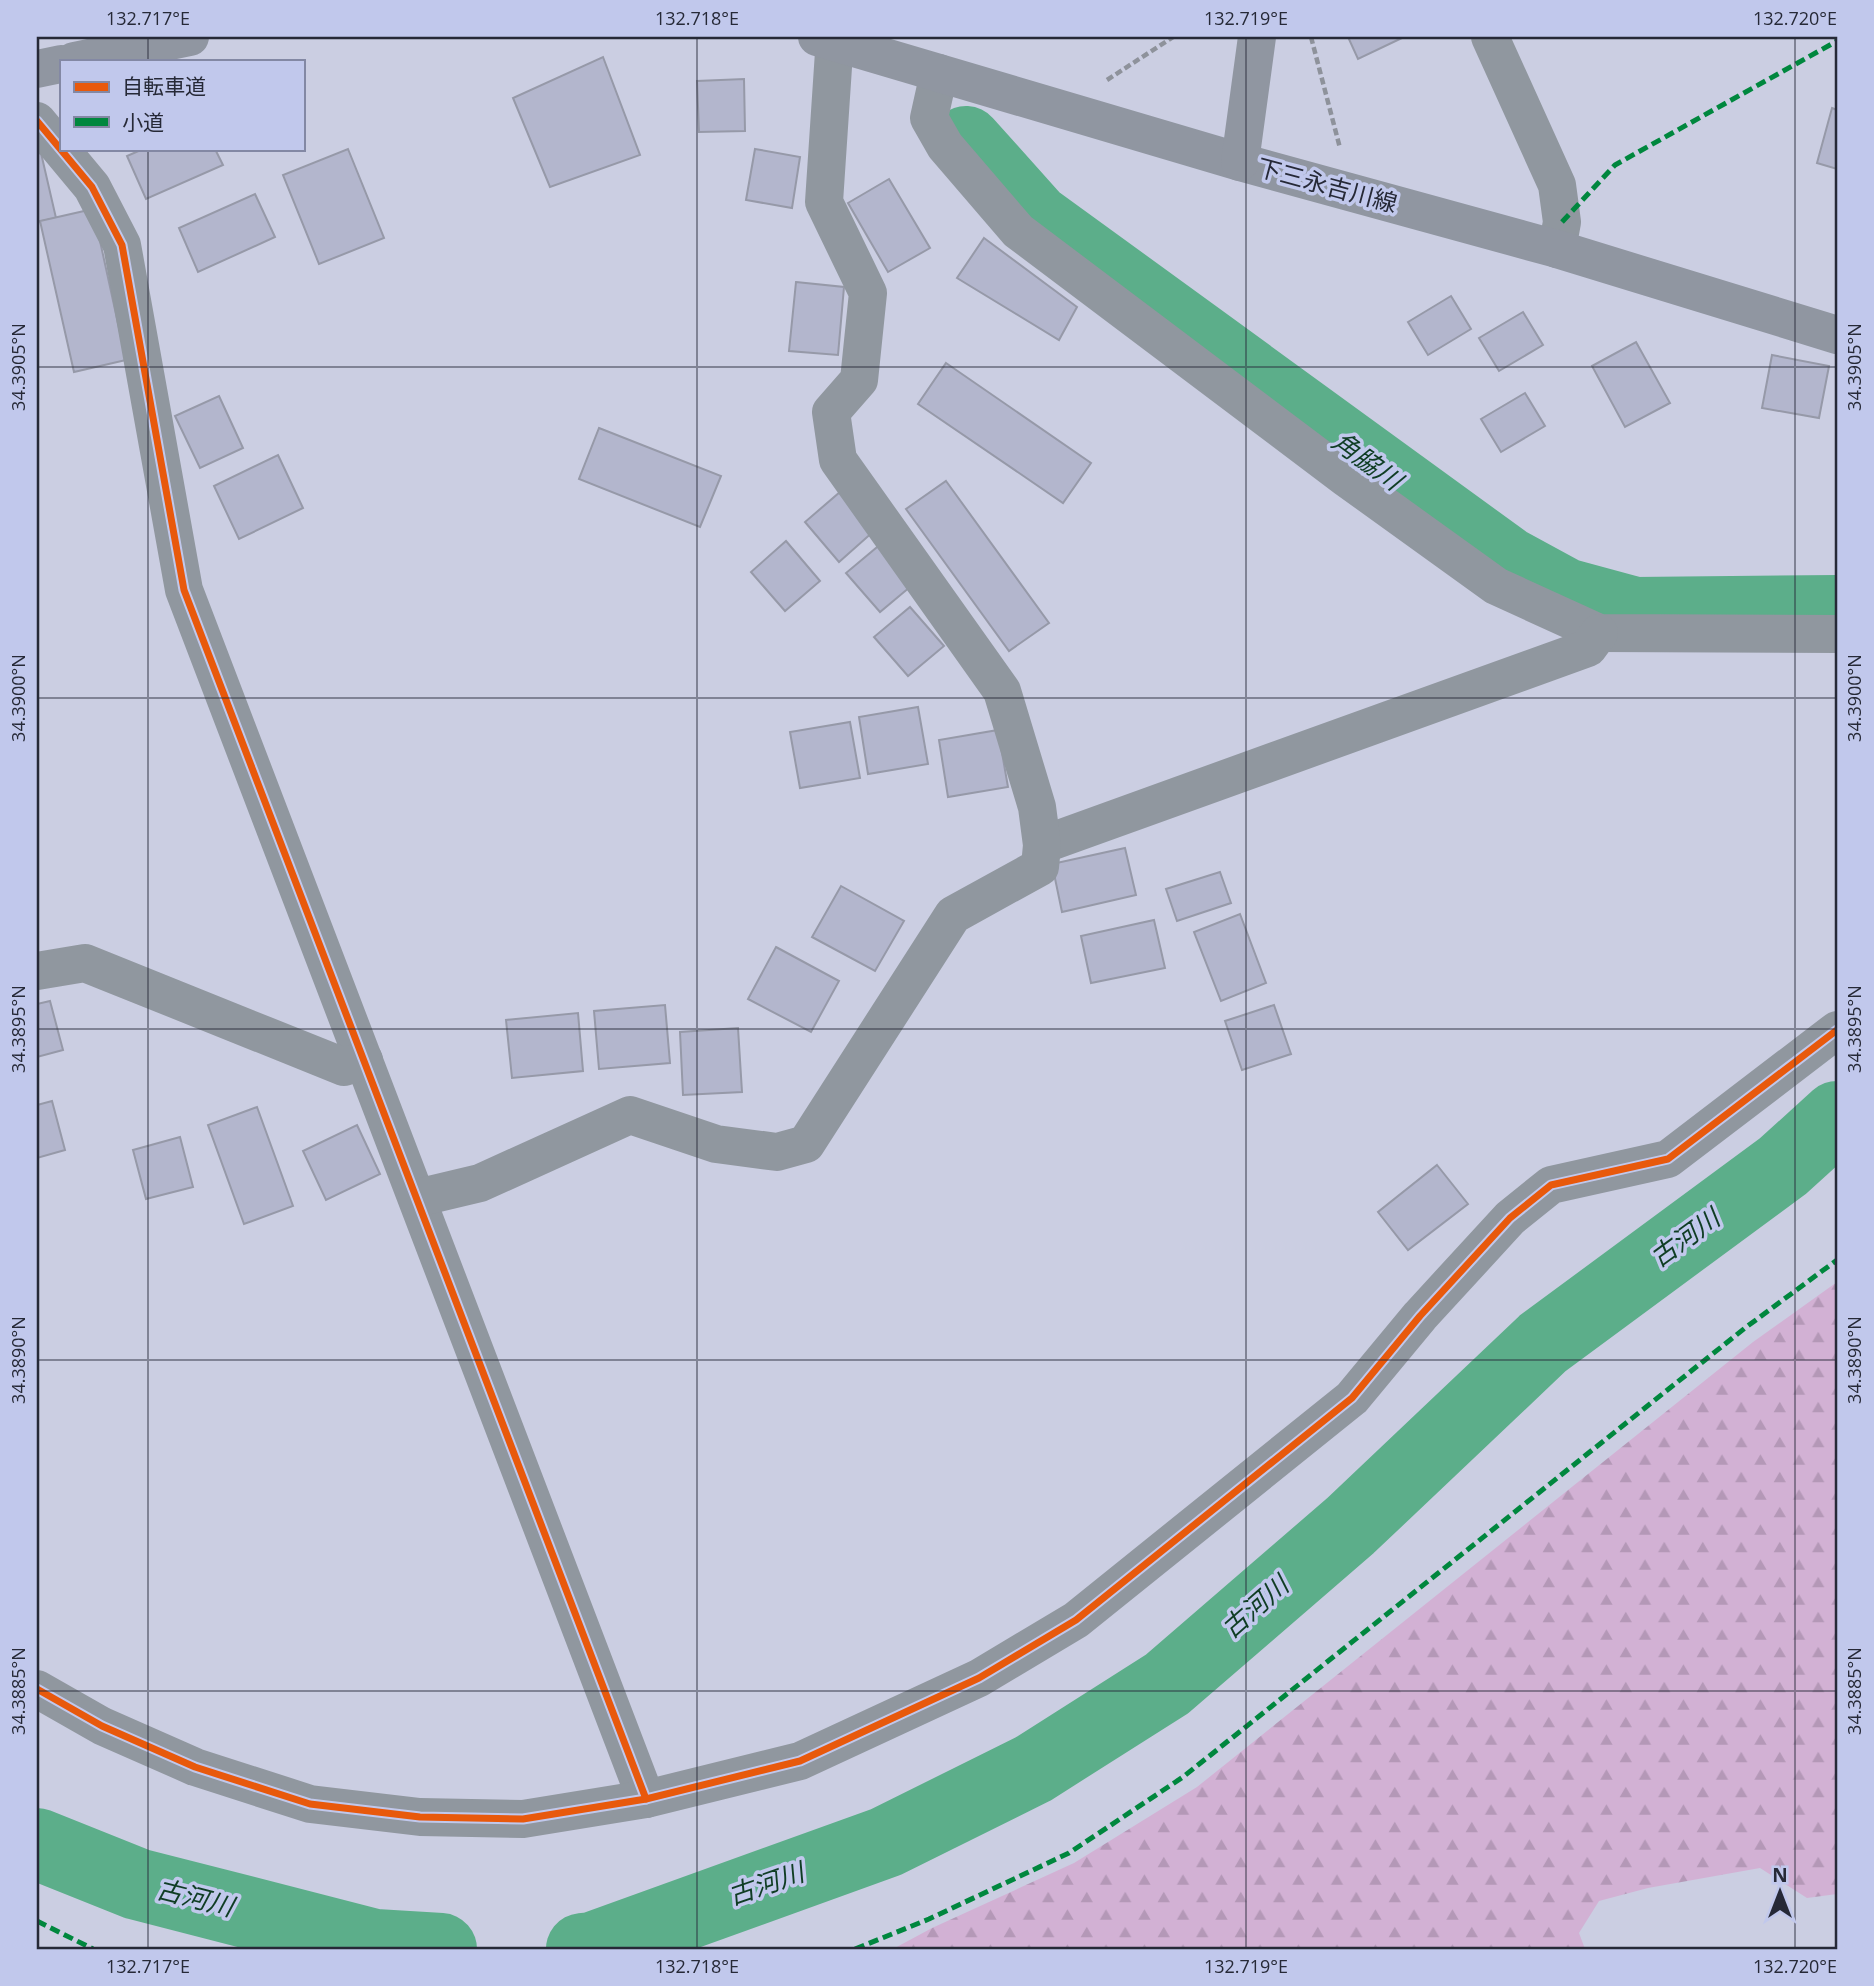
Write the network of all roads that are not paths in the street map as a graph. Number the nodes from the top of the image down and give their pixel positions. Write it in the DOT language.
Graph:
graph roads {
  1 [pos="190,37"];
  2 [pos="1256,37"];
  3 [pos="1490,37"];
  4 [pos="829,39"];
  5 [pos="79,60"];
  6 [pos="60,64"];
  7 [pos="37,68"];
  8 [pos="939,73"];
  9 [pos="37,121"];
  10 [pos="60,149"];
  11 [pos="61,150"];
  12 [pos="1240,162"];
  13 [pos="1557,249"];
  14 [pos="1837,335"];
  15 [pos="1599,633"];
  16 [pos="1837,634"];
  17 [pos="1042,845"];
  18 [pos="37,971"];
  19 [pos="1837,1030"];
  20 [pos="364,1059"];
  21 [pos="417,1198"];
  22 [pos="37,1689"];
  23 [pos="646,1799"];
  1 -- 5 [label="main road"];
  2 -- 12 [label="main road"];
  3 -- 13 [label="street"];
  4 -- 8 [label="main road, 下三永吉川線"];
  4 -- 17 [label="street"];
  6 -- 7 [label="main road"];
  8 -- 12 [label="main road, 下三永吉川線"];
  8 -- 15 [label="street"];
  9 -- 10 [label="street"];
  11 -- 20 [label="street"];
  12 -- 13 [label="main road, 下三永吉川線"];
  13 -- 14 [label="main road, 下三永吉川線"];
  15 -- 16 [label="street"];
  15 -- 17 [label="street"];
  17 -- 21 [label="street"];
  18 -- 20 [label="street"];
  19 -- 23 [label="street"];
  20 -- 21 [label="street"];
  21 -- 23 [label="street"];
  22 -- 23 [label="street"];
}
